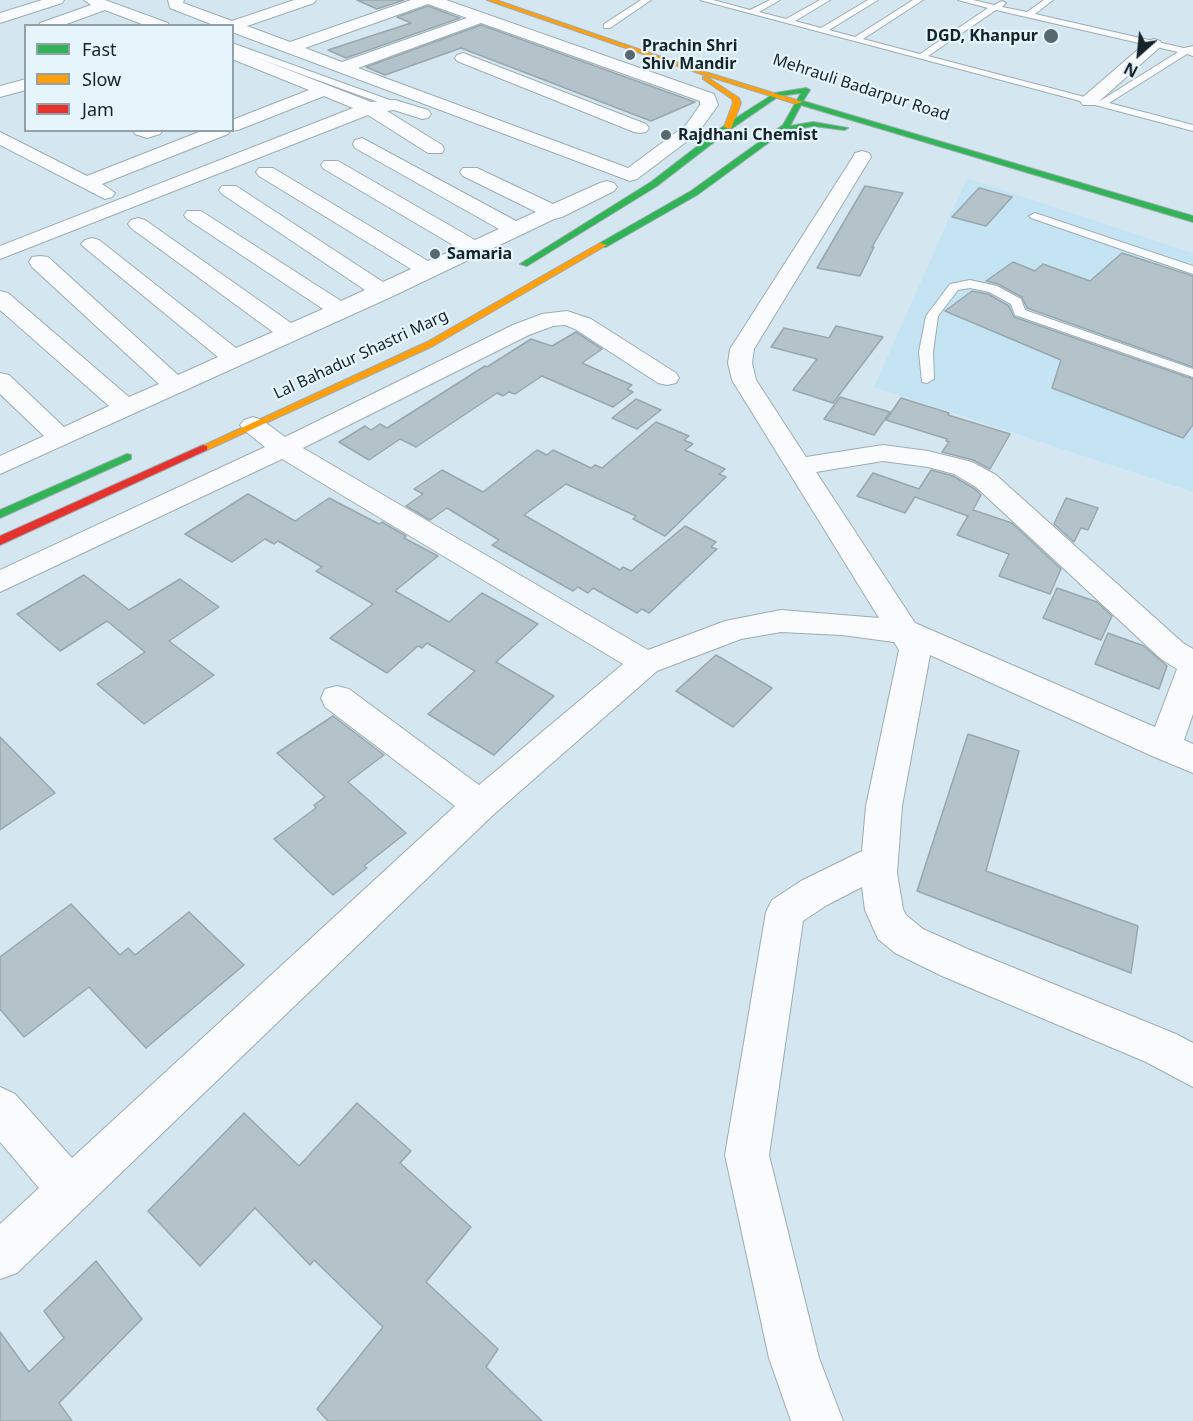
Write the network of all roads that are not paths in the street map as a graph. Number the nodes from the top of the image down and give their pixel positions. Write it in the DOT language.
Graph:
graph roads {
  1 [pos="177,0"];
  2 [pos="309,0"];
  3 [pos="425,0"];
  4 [pos="432,0"];
  5 [pos="490,0"];
  6 [pos="520,0"];
  7 [pos="647,0"];
  8 [pos="704,0"];
  9 [pos="776,0"];
  10 [pos="826,0"];
  11 [pos="874,0"];
  12 [pos="919,0"];
  13 [pos="962,0"];
  14 [pos="1007,0"];
  15 [pos="1049,0"];
  16 [pos="48,1"];
  17 [pos="98,3"];
  18 [pos="0,4"];
  19 [pos="996,8"];
  20 [pos="19,12"];
  21 [pos="752,12"];
  22 [pos="1029,15"];
  23 [pos="483,17"];
  24 [pos="0,18"];
  25 [pos="788,22"];
  26 [pos="561,23"];
  27 [pos="44,24"];
  28 [pos="48,24"];
  29 [pos="157,24"];
  30 [pos="228,24"];
  31 [pos="234,26"];
  32 [pos="234,26"];
  33 [pos="607,26"];
  34 [pos="822,31"];
  35 [pos="629,32"];
  36 [pos="531,34"];
  37 [pos="856,40"];
  38 [pos="508,42"];
  39 [pos="1154,44"];
  40 [pos="289,48"];
  41 [pos="485,50"];
  42 [pos="1190,50"];
  43 [pos="235,54"];
  44 [pos="921,57"];
  45 [pos="340,68"];
  46 [pos="700,72"];
  47 [pos="777,79"];
  48 [pos="24,85"];
  49 [pos="325,90"];
  50 [pos="0,92"];
  51 [pos="777,94"];
  52 [pos="802,95"];
  53 [pos="1095,102"];
  54 [pos="245,105"];
  55 [pos="395,105"];
  56 [pos="369,108"];
  57 [pos="264,114"];
  58 [pos="1193,118"];
  59 [pos="234,126"];
  60 [pos="728,127"];
  61 [pos="1188,127"];
  62 [pos="640,128"];
  63 [pos="780,130"];
  64 [pos="218,132"];
  65 [pos="226,132"];
  66 [pos="2,141"];
  67 [pos="932,141"];
  68 [pos="362,144"];
  69 [pos="435,149"];
  70 [pos="258,152"];
  71 [pos="531,157"];
  72 [pos="862,157"];
  73 [pos="331,165"];
  74 [pos="266,172"];
  75 [pos="470,172"];
  76 [pos="585,179"];
  77 [pos="87,183"];
  78 [pos="607,187"];
  79 [pos="229,190"];
  80 [pos="630,198"];
  81 [pos="125,203"];
  82 [pos="1193,205"];
  83 [pos="555,213"];
  84 [pos="195,215"];
  85 [pos="1035,216"];
  86 [pos="1193,219"];
  87 [pos="138,224"];
  88 [pos="0,228"];
  89 [pos="516,230"];
  90 [pos="27,242"];
  91 [pos="92,244"];
  92 [pos="475,249"];
  93 [pos="0,253"];
  94 [pos="40,262"];
  95 [pos="428,270"];
  96 [pos="1193,270"];
  97 [pos="507,274"];
  98 [pos="383,292"];
  99 [pos="0,298"];
  100 [pos="340,310"];
  101 [pos="290,333"];
  102 [pos="235,359"];
  103 [pos="1193,373"];
  104 [pos="667,378"];
  105 [pos="927,379"];
  106 [pos="0,380"];
  107 [pos="176,386"];
  108 [pos="126,408"];
  109 [pos="253,425"];
  110 [pos="61,438"];
  111 [pos="283,448"];
  112 [pos="139,452"];
  113 [pos="0,466"];
  114 [pos="798,467"];
  115 [pos="0,514"];
  116 [pos="0,541"];
  117 [pos="0,582"];
  118 [pos="906,632"];
  119 [pos="646,663"];
  120 [pos="1193,664"];
  121 [pos="1193,670"];
  122 [pos="338,698"];
  123 [pos="1179,753"];
  124 [pos="480,805"];
  125 [pos="879,860"];
  126 [pos="1193,1066"];
  127 [pos="0,1109"];
  128 [pos="70,1190"];
  129 [pos="0,1256"];
  130 [pos="817,1421"];
  1 -- 30 [label="street"];
  2 -- 31 [label="street"];
  3 -- 40 [label="street"];
  4 -- 23 [label="street"];
  5 -- 26 [label="main road"];
  6 -- 33 [label="main road"];
  7 -- 33 [label="lane"];
  8 -- 21 [label="lane"];
  9 -- 21 [label="lane"];
  10 -- 25 [label="lane"];
  11 -- 34 [label="lane"];
  12 -- 37 [label="lane"];
  13 -- 19 [label="lane"];
  14 -- 19 [label="lane"];
  15 -- 22 [label="lane"];
  16 -- 20 [label="street"];
  17 -- 28 [label="street"];
  17 -- 29 [label="street"];
  18 -- 20 [label="street"];
  19 -- 22 [label="lane"];
  19 -- 44 [label="lane"];
  20 -- 24 [label="street"];
  20 -- 27 [label="street"];
  21 -- 25 [label="lane"];
  22 -- 39 [label="lane"];
  23 -- 36 [label="street"];
  23 -- 45 [label="street"];
  25 -- 34 [label="lane"];
  26 -- 36 [label="street"];
  26 -- 46 [label="main road"];
  32 -- 40 [label="street"];
  33 -- 35 [label="main road"];
  34 -- 37 [label="lane"];
  36 -- 38 [label="street"];
  36 -- 45 [label="street"];
  37 -- 44 [label="lane"];
  39 -- 42 [label="lane"];
  39 -- 53 [label="street"];
  40 -- 45 [label="street"];
  41 -- 62 [label="street"];
  42 -- 53 [label="lane"];
  43 -- 49 [label="street"];
  43 -- 55 [label="lane"];
  44 -- 53 [label="lane"];
  46 -- 51 [label="main road"];
  46 -- 60 [label="main road"];
  47 -- 52 [label="main road, Mehrauli Badarpur Road"];
  48 -- 50 [label="street"];
  49 -- 56 [label="street"];
  49 -- 57 [label="street"];
  51 -- 52 [label="main road"];
  51 -- 60 [label="main road"];
  52 -- 63 [label="main road, Lal Bahadur Shastri Marg"];
  52 -- 67 [label="main road, Mehrauli Badarpur Road"];
  52 -- 82 [label="main road, Mehrauli Badarpur Road"];
  53 -- 61 [label="lane"];
  54 -- 57 [label="street"];
  55 -- 56 [label="street"];
  55 -- 71 [label="street"];
  56 -- 69 [label="street"];
  56 -- 70 [label="street"];
  57 -- 59 [label="street"];
  58 -- 61 [label="lane"];
  60 -- 80 [label="main road"];
  63 -- 67 [label="main road"];
  63 -- 109 [label="main road, Lal Bahadur Shastri Marg"];
  64 -- 77 [label="street"];
  65 -- 70 [label="street"];
  66 -- 77 [label="street"];
  67 -- 86 [label="main road, Mehrauli Badarpur Road"];
  68 -- 89 [label="street"];
  70 -- 81 [label="street"];
  72 -- 114 [label="street"];
  73 -- 92 [label="street"];
  74 -- 95 [label="street"];
  75 -- 83 [label="street"];
  76 -- 78 [label="street"];
  77 -- 81 [label="street"];
  78 -- 80 [label="street"];
  78 -- 83 [label="street"];
  79 -- 98 [label="street"];
  80 -- 97 [label="main road"];
  81 -- 90 [label="street"];
  83 -- 89 [label="street"];
  84 -- 100 [label="street"];
  85 -- 96 [label="lane"];
  87 -- 101 [label="street"];
  88 -- 90 [label="street"];
  89 -- 92 [label="street"];
  90 -- 93 [label="street"];
  91 -- 102 [label="street"];
  92 -- 95 [label="street"];
  94 -- 107 [label="street"];
  95 -- 98 [label="street"];
  98 -- 100 [label="street"];
  99 -- 108 [label="street"];
  100 -- 101 [label="street"];
  101 -- 102 [label="street"];
  102 -- 107 [label="street"];
  103 -- 105 [label="lane"];
  104 -- 111 [label="street"];
  106 -- 110 [label="street"];
  107 -- 108 [label="street"];
  108 -- 110 [label="street"];
  109 -- 111 [label="street"];
  109 -- 116 [label="main road, Lal Bahadur Shastri Marg"];
  110 -- 113 [label="street"];
  111 -- 117 [label="street"];
  111 -- 119 [label="street"];
  112 -- 115 [label="main road"];
  114 -- 118 [label="street"];
  114 -- 120 [label="street"];
  118 -- 119 [label="street"];
  118 -- 123 [label="street"];
  118 -- 125 [label="street"];
  119 -- 124 [label="street"];
  121 -- 123 [label="street"];
  122 -- 124 [label="street"];
  124 -- 128 [label="street"];
  125 -- 126 [label="street"];
  125 -- 130 [label="street"];
  127 -- 128 [label="street"];
  128 -- 129 [label="street"];
}
